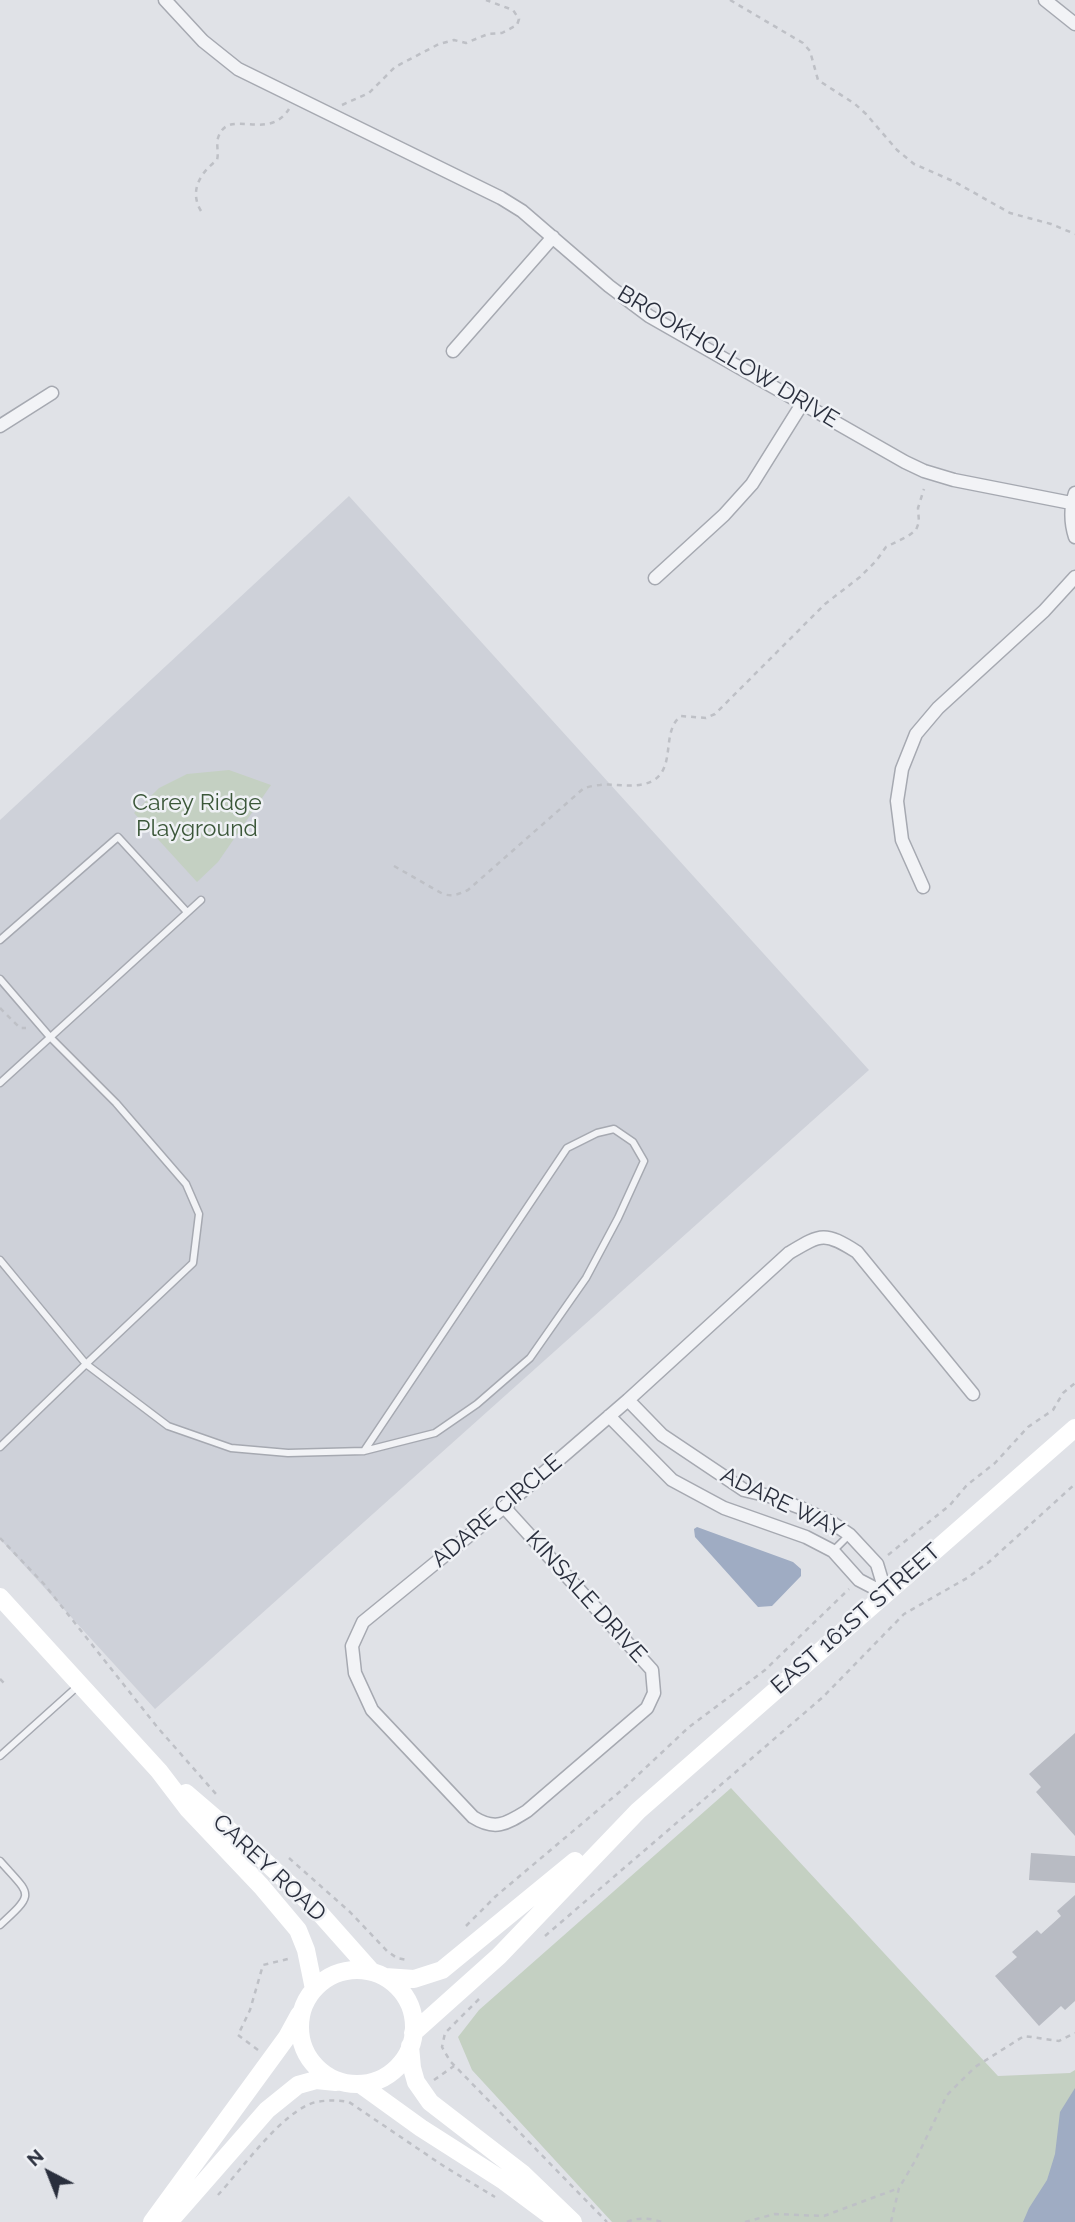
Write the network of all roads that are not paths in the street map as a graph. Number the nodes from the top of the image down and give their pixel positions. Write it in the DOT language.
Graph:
graph roads {
  1 [pos="165,0"];
  2 [pos="1045,0"];
  3 [pos="1075,24"];
  4 [pos="553,237"];
  5 [pos="453,351"];
  6 [pos="52,393"];
  7 [pos="802,404"];
  8 [pos="0,426"];
  9 [pos="1073,498"];
  10 [pos="1075,537"];
  11 [pos="655,578"];
  12 [pos="1075,578"];
  13 [pos="923,887"];
  14 [pos="201,900"];
  15 [pos="187,912"];
  16 [pos="0,940"];
  17 [pos="0,979"];
  18 [pos="50,1037"];
  19 [pos="0,1083"];
  20 [pos="0,1260"];
  21 [pos="86,1364"];
  22 [pos="973,1394"];
  23 [pos="628,1400"];
  24 [pos="609,1416"];
  25 [pos="1075,1428"];
  26 [pos="0,1447"];
  27 [pos="364,1451"];
  28 [pos="504,1507"];
  29 [pos="849,1535"];
  30 [pos="833,1551"];
  31 [pos="886,1594"];
  32 [pos="0,1597"];
  33 [pos="80,1684"];
  34 [pos="654,1693"];
  35 [pos="0,1756"];
  36 [pos="159,1771"];
  37 [pos="638,1811"];
  38 [pos="0,1861"];
  39 [pos="0,1925"];
  40 [pos="378,1974"];
  41 [pos="314,1989"];
  42 [pos="304,2006"];
  43 [pos="412,2040"];
  44 [pos="341,2082"];
  45 [pos="360,2084"];
  46 [pos="152,2222"];
  47 [pos="169,2222"];
  48 [pos="559,2222"];
  49 [pos="573,2222"];
  1 -- 4 [label="street, BROOKHOLLOW DRIVE"];
  2 -- 3 [label="street"];
  4 -- 5 [label="street"];
  4 -- 7 [label="street, BROOKHOLLOW DRIVE"];
  6 -- 8 [label="street"];
  7 -- 9 [label="street, BROOKHOLLOW DRIVE"];
  7 -- 11 [label="street"];
  9 -- 10 [label="street, BROOKHOLLOW DRIVE"];
  12 -- 13 [label="street"];
  14 -- 15 [label="lane"];
  15 -- 16 [label="lane"];
  15 -- 18 [label="lane"];
  17 -- 18 [label="lane"];
  18 -- 19 [label="lane"];
  18 -- 21 [label="lane"];
  20 -- 21 [label="lane"];
  21 -- 26 [label="lane"];
  21 -- 27 [label="lane"];
  22 -- 23 [label="street, ADARE CIRCLE"];
  23 -- 24 [label="street, ADARE CIRCLE"];
  23 -- 29 [label="street, ADARE WAY"];
  24 -- 28 [label="street, ADARE CIRCLE"];
  24 -- 30 [label="street, ADARE WAY"];
  25 -- 31 [label="street, EAST 161ST STREET"];
  27 -- 27 [label="lane"];
  28 -- 34 [label="street, KINSALE DRIVE"];
  28 -- 34 [label="street, ADARE CIRCLE"];
  29 -- 30 [label="lane"];
  29 -- 31 [label="street, ADARE WAY"];
  30 -- 31 [label="street, ADARE WAY"];
  31 -- 37 [label="street, EAST 161ST STREET"];
  32 -- 33 [label="street, CAREY ROAD"];
  33 -- 35 [label="lane"];
  33 -- 36 [label="street, CAREY ROAD"];
  36 -- 40 [label="street, CAREY ROAD"];
  36 -- 41 [label="street, CAREY ROAD"];
  37 -- 40 [label="street, EAST 161ST STREET"];
  37 -- 43 [label="street, EAST 161ST STREET"];
  38 -- 39 [label="lane"];
  40 -- 41 [label="street"];
  40 -- 43 [label="street"];
  41 -- 42 [label="street"];
  42 -- 44 [label="street"];
  42 -- 46 [label="street"];
  43 -- 45 [label="street"];
  43 -- 49 [label="street"];
  44 -- 45 [label="street"];
  44 -- 47 [label="street"];
  45 -- 48 [label="street"];
}
